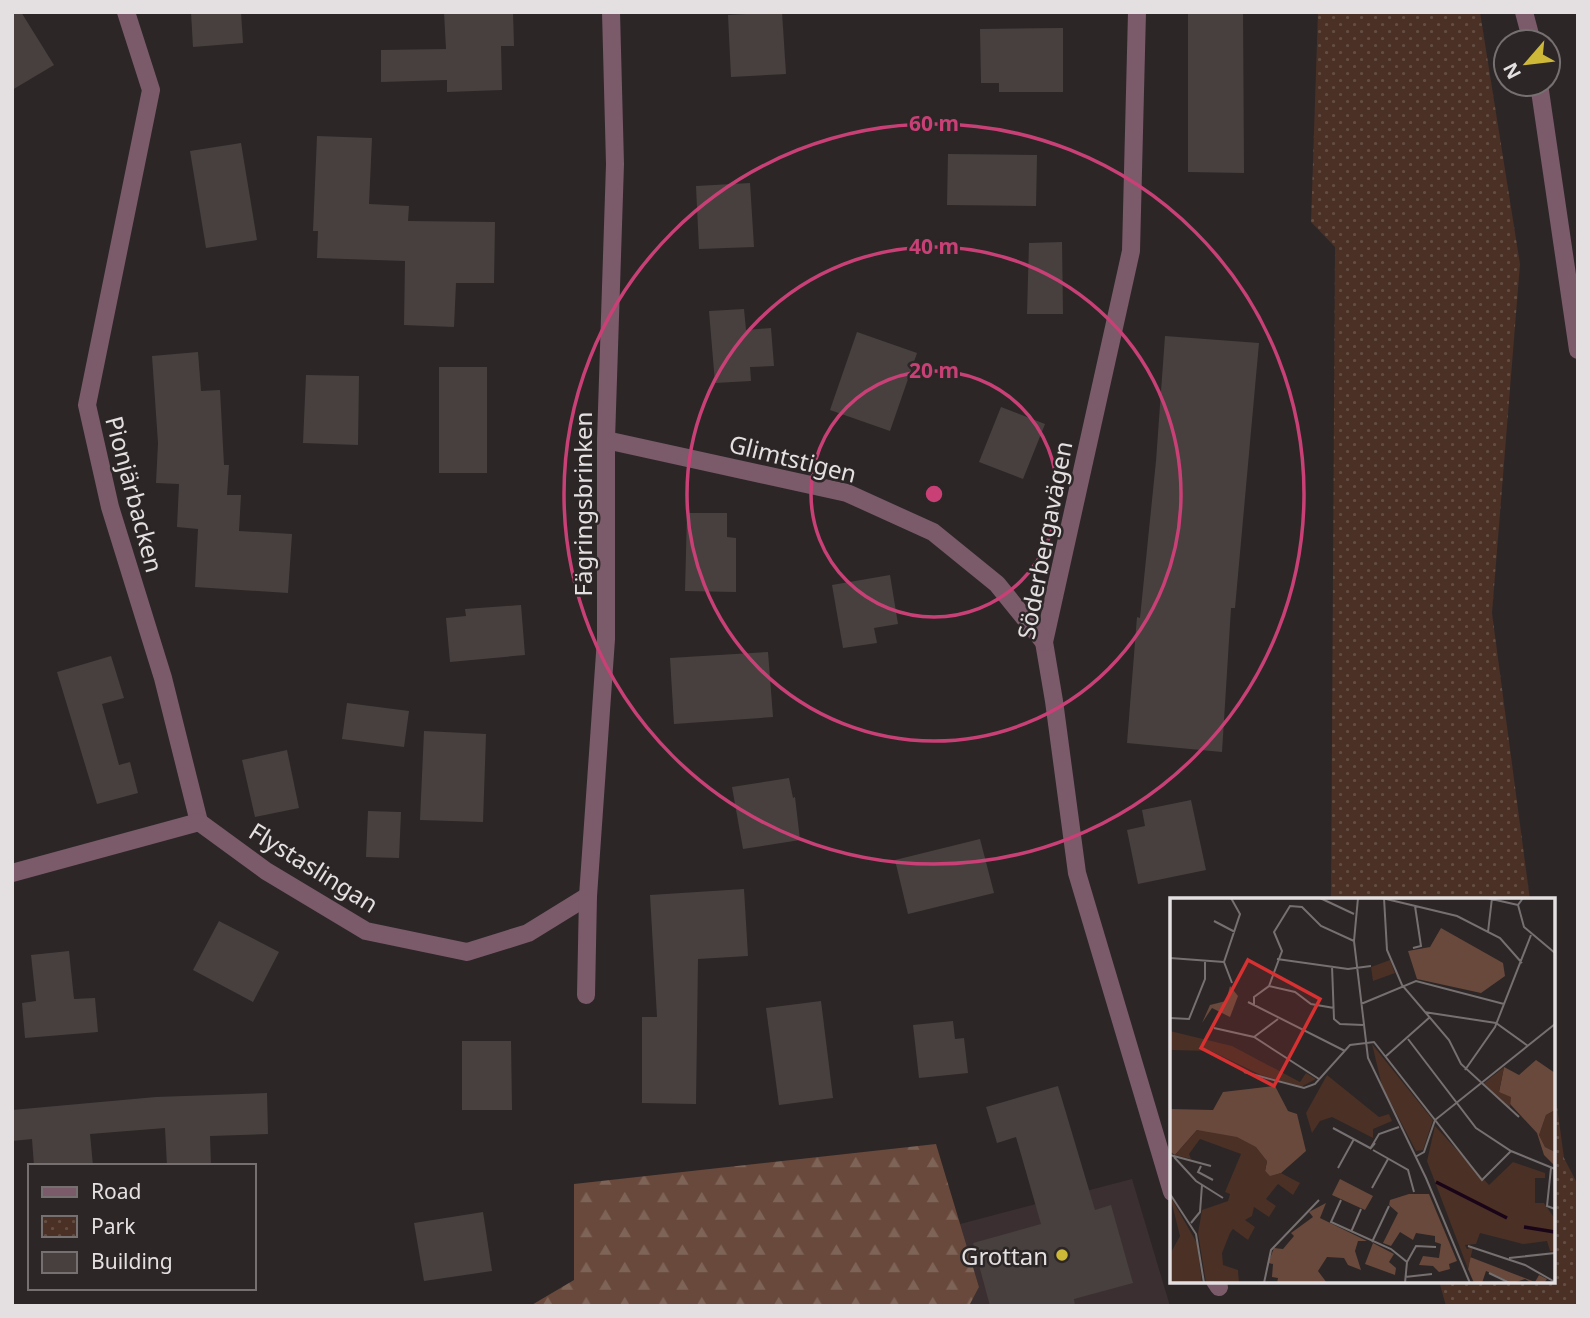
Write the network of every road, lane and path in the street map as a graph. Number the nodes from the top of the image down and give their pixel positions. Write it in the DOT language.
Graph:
graph roads {
  1 [pos="126,12"];
  2 [pos="611,12"];
  3 [pos="1138,12"];
  4 [pos="1541,98"];
  5 [pos="1578,350"];
  6 [pos="606,440"];
  7 [pos="1044,642"];
  8 [pos="200,822"];
  9 [pos="12,873"];
  10 [pos="588,896"];
  11 [pos="586,995"];
  12 [pos="1170,1185"];
  1 -- 8 [label="street, Pionjärbacken"];
  2 -- 6 [label="street, Fägringsbrinken"];
  3 -- 7 [label="street, Söderbergavägen"];
  4 -- 5 [label="street"];
  6 -- 7 [label="street, Glimtstigen"];
  6 -- 10 [label="street, Fägringsbrinken"];
  7 -- 12 [label="street, Söderbergavägen"];
  8 -- 9 [label="street"];
  8 -- 10 [label="street, Flystaslingan"];
  10 -- 11 [label="street, Fägringsbrinken"];
}
